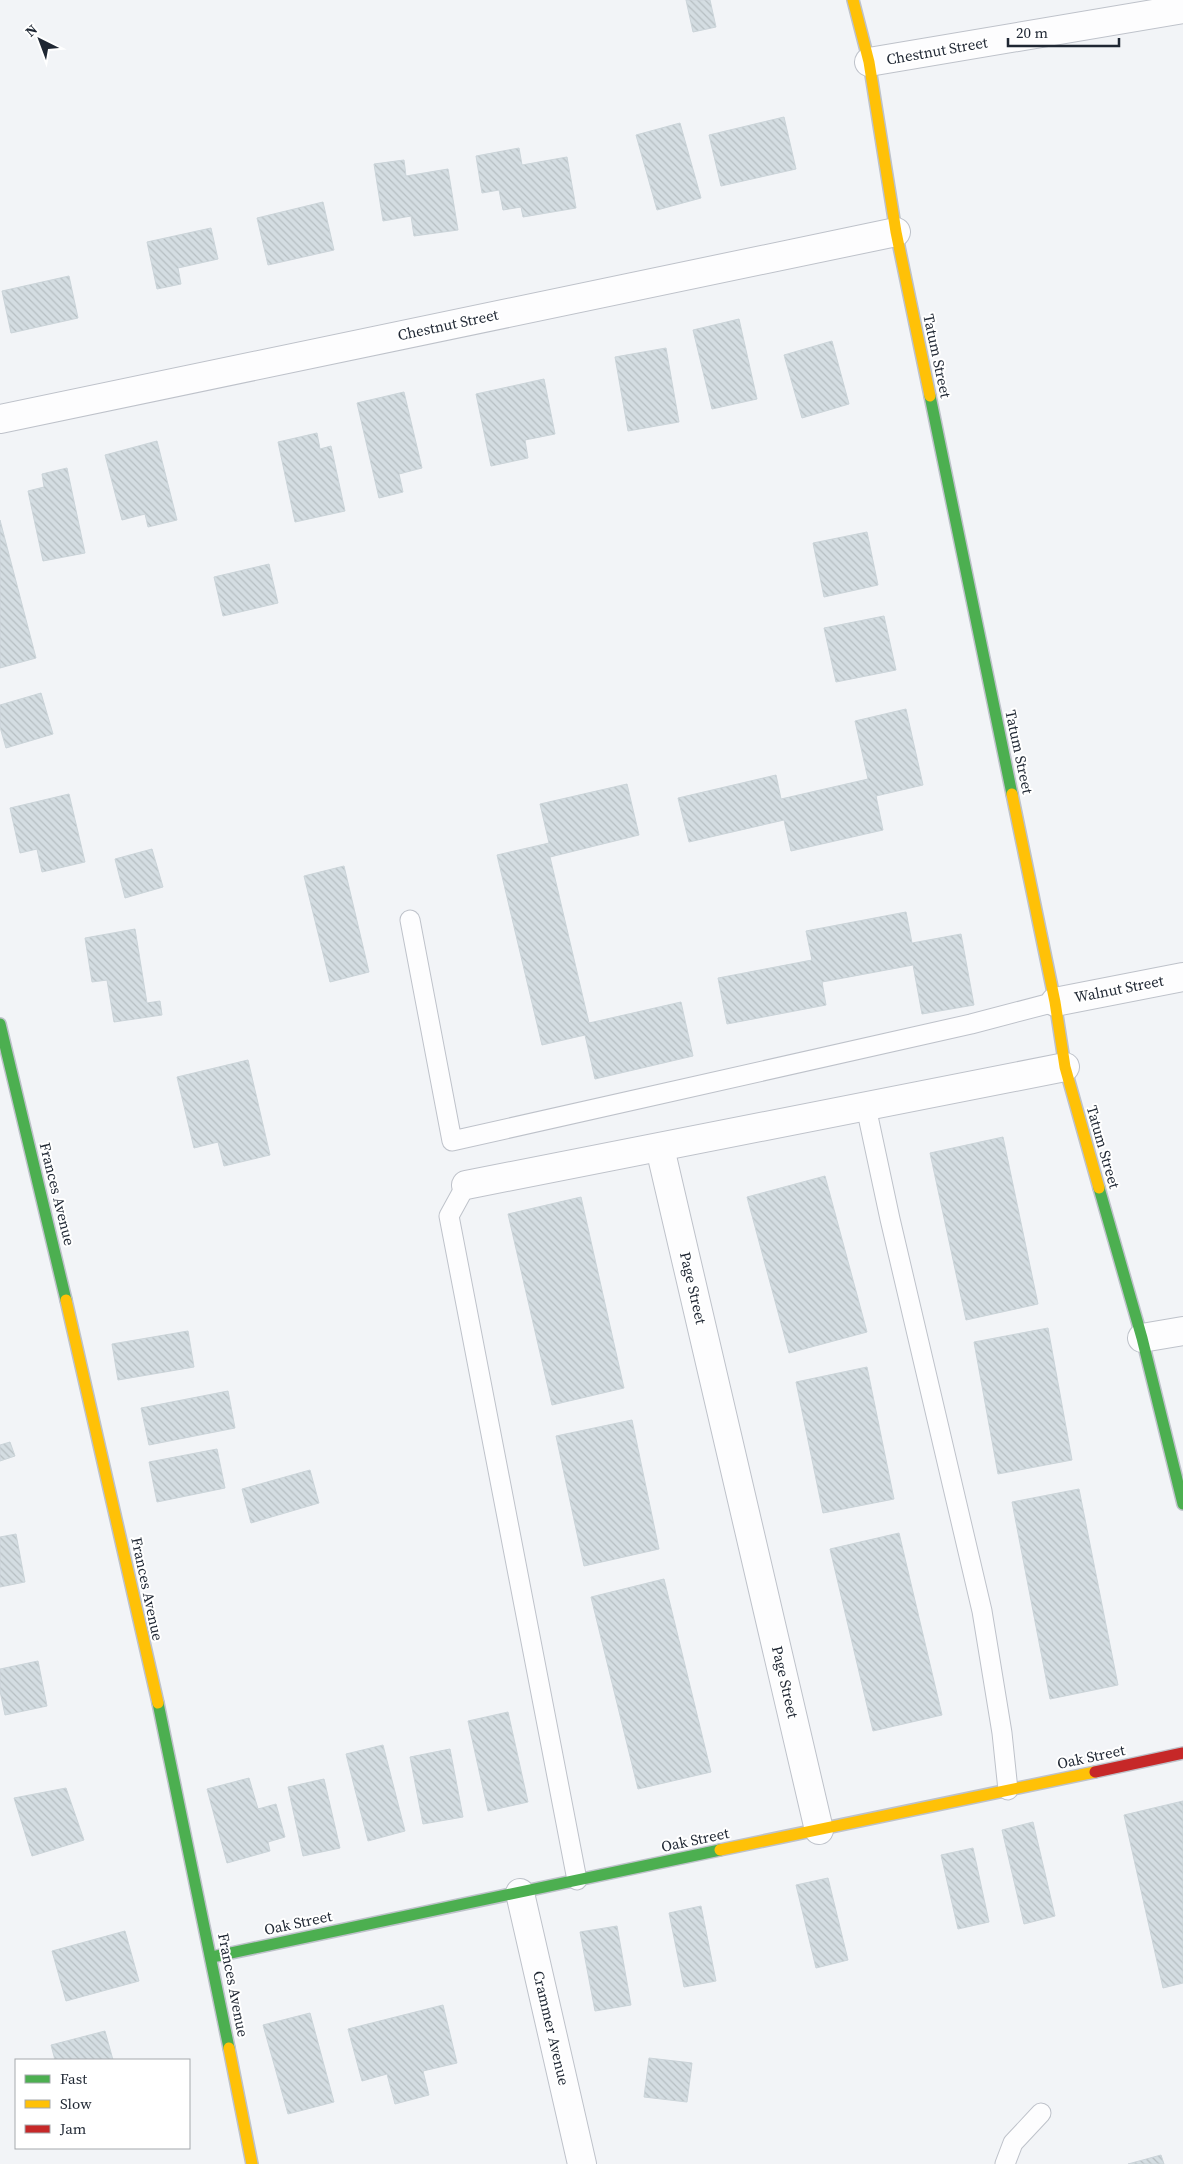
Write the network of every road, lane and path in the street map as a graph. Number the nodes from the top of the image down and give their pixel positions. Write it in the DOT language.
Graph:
graph roads {
  1 [pos="853,0"];
  2 [pos="1183,9"];
  3 [pos="869,62"];
  4 [pos="896,232"];
  5 [pos="0,419"];
  6 [pos="410,920"];
  7 [pos="1183,977"];
  8 [pos="1055,1002"];
  9 [pos="0,1024"];
  10 [pos="1065,1067"];
  11 [pos="866,1107"];
  12 [pos="660,1148"];
  13 [pos="466,1185"];
  14 [pos="1183,1331"];
  15 [pos="1142,1338"];
  16 [pos="1183,1504"];
  17 [pos="1183,1754"];
  18 [pos="1008,1790"];
  19 [pos="819,1830"];
  20 [pos="577,1880"];
  21 [pos="520,1892"];
  22 [pos="212,1957"];
  23 [pos="1041,2113"];
  24 [pos="252,2164"];
  25 [pos="582,2164"];
  26 [pos="1005,2164"];
  1 -- 3 [label="street, Tatum Street"];
  2 -- 3 [label="street, Chestnut Street"];
  3 -- 4 [label="street, Tatum Street"];
  4 -- 5 [label="street, Chestnut Street"];
  4 -- 8 [label="street, Tatum Street"];
  6 -- 8 [label="lane"];
  7 -- 8 [label="street, Walnut Street"];
  8 -- 10 [label="street, Tatum Street"];
  9 -- 22 [label="street, Frances Avenue"];
  10 -- 11 [label="street"];
  10 -- 15 [label="street, Tatum Street"];
  11 -- 12 [label="street"];
  11 -- 18 [label="lane"];
  12 -- 13 [label="street"];
  12 -- 19 [label="street, Page Street"];
  13 -- 20 [label="lane"];
  14 -- 15 [label="street"];
  15 -- 16 [label="street, Tatum Street"];
  17 -- 18 [label="street, Oak Street"];
  18 -- 19 [label="street, Oak Street"];
  19 -- 20 [label="street, Oak Street"];
  20 -- 21 [label="street, Oak Street"];
  21 -- 22 [label="street, Oak Street"];
  21 -- 25 [label="street, Crammer Avenue"];
  22 -- 24 [label="street, Frances Avenue"];
  23 -- 26 [label="lane"];
}
